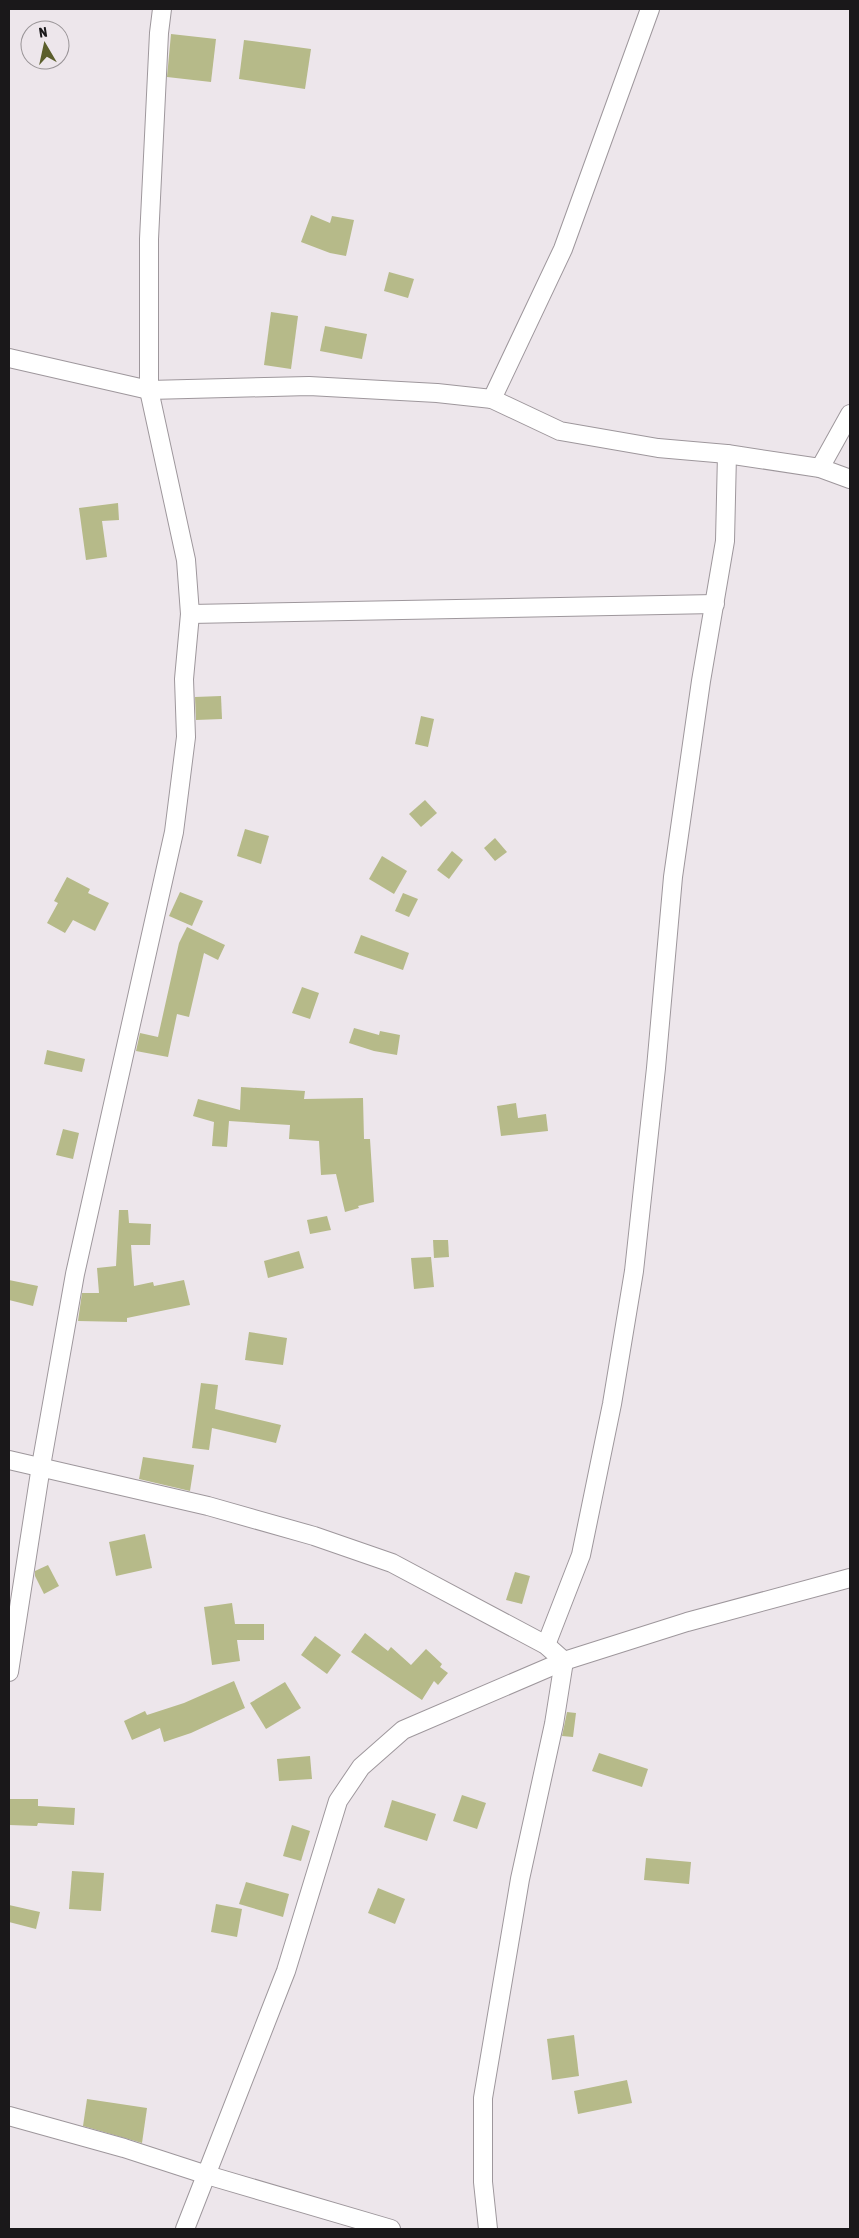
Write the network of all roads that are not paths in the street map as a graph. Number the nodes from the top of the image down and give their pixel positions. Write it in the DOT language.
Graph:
graph roads {
  1 [pos="162,9"];
  2 [pos="650,9"];
  3 [pos="9,358"];
  4 [pos="149,390"];
  5 [pos="492,399"];
  6 [pos="850,414"];
  7 [pos="727,454"];
  8 [pos="820,468"];
  9 [pos="850,479"];
  10 [pos="714,604"];
  11 [pos="190,614"];
  12 [pos="9,1460"];
  13 [pos="41,1466"];
  14 [pos="850,1578"];
  15 [pos="546,1645"];
  16 [pos="564,1661"];
  17 [pos="9,1672"];
  18 [pos="9,2116"];
  19 [pos="207,2175"];
  20 [pos="185,2229"];
  21 [pos="391,2229"];
  22 [pos="488,2229"];
  1 -- 4 [label="street"];
  2 -- 5 [label="street"];
  3 -- 4 [label="street"];
  4 -- 5 [label="street"];
  4 -- 11 [label="street"];
  5 -- 7 [label="street"];
  6 -- 8 [label="street"];
  7 -- 8 [label="street"];
  7 -- 10 [label="street"];
  8 -- 9 [label="street"];
  10 -- 11 [label="street"];
  10 -- 15 [label="street"];
  11 -- 13 [label="street"];
  12 -- 13 [label="street"];
  13 -- 15 [label="street"];
  13 -- 17 [label="street"];
  14 -- 16 [label="street"];
  15 -- 16 [label="street"];
  16 -- 19 [label="street"];
  16 -- 22 [label="street"];
  18 -- 19 [label="street"];
  19 -- 20 [label="street"];
  19 -- 21 [label="street"];
}
